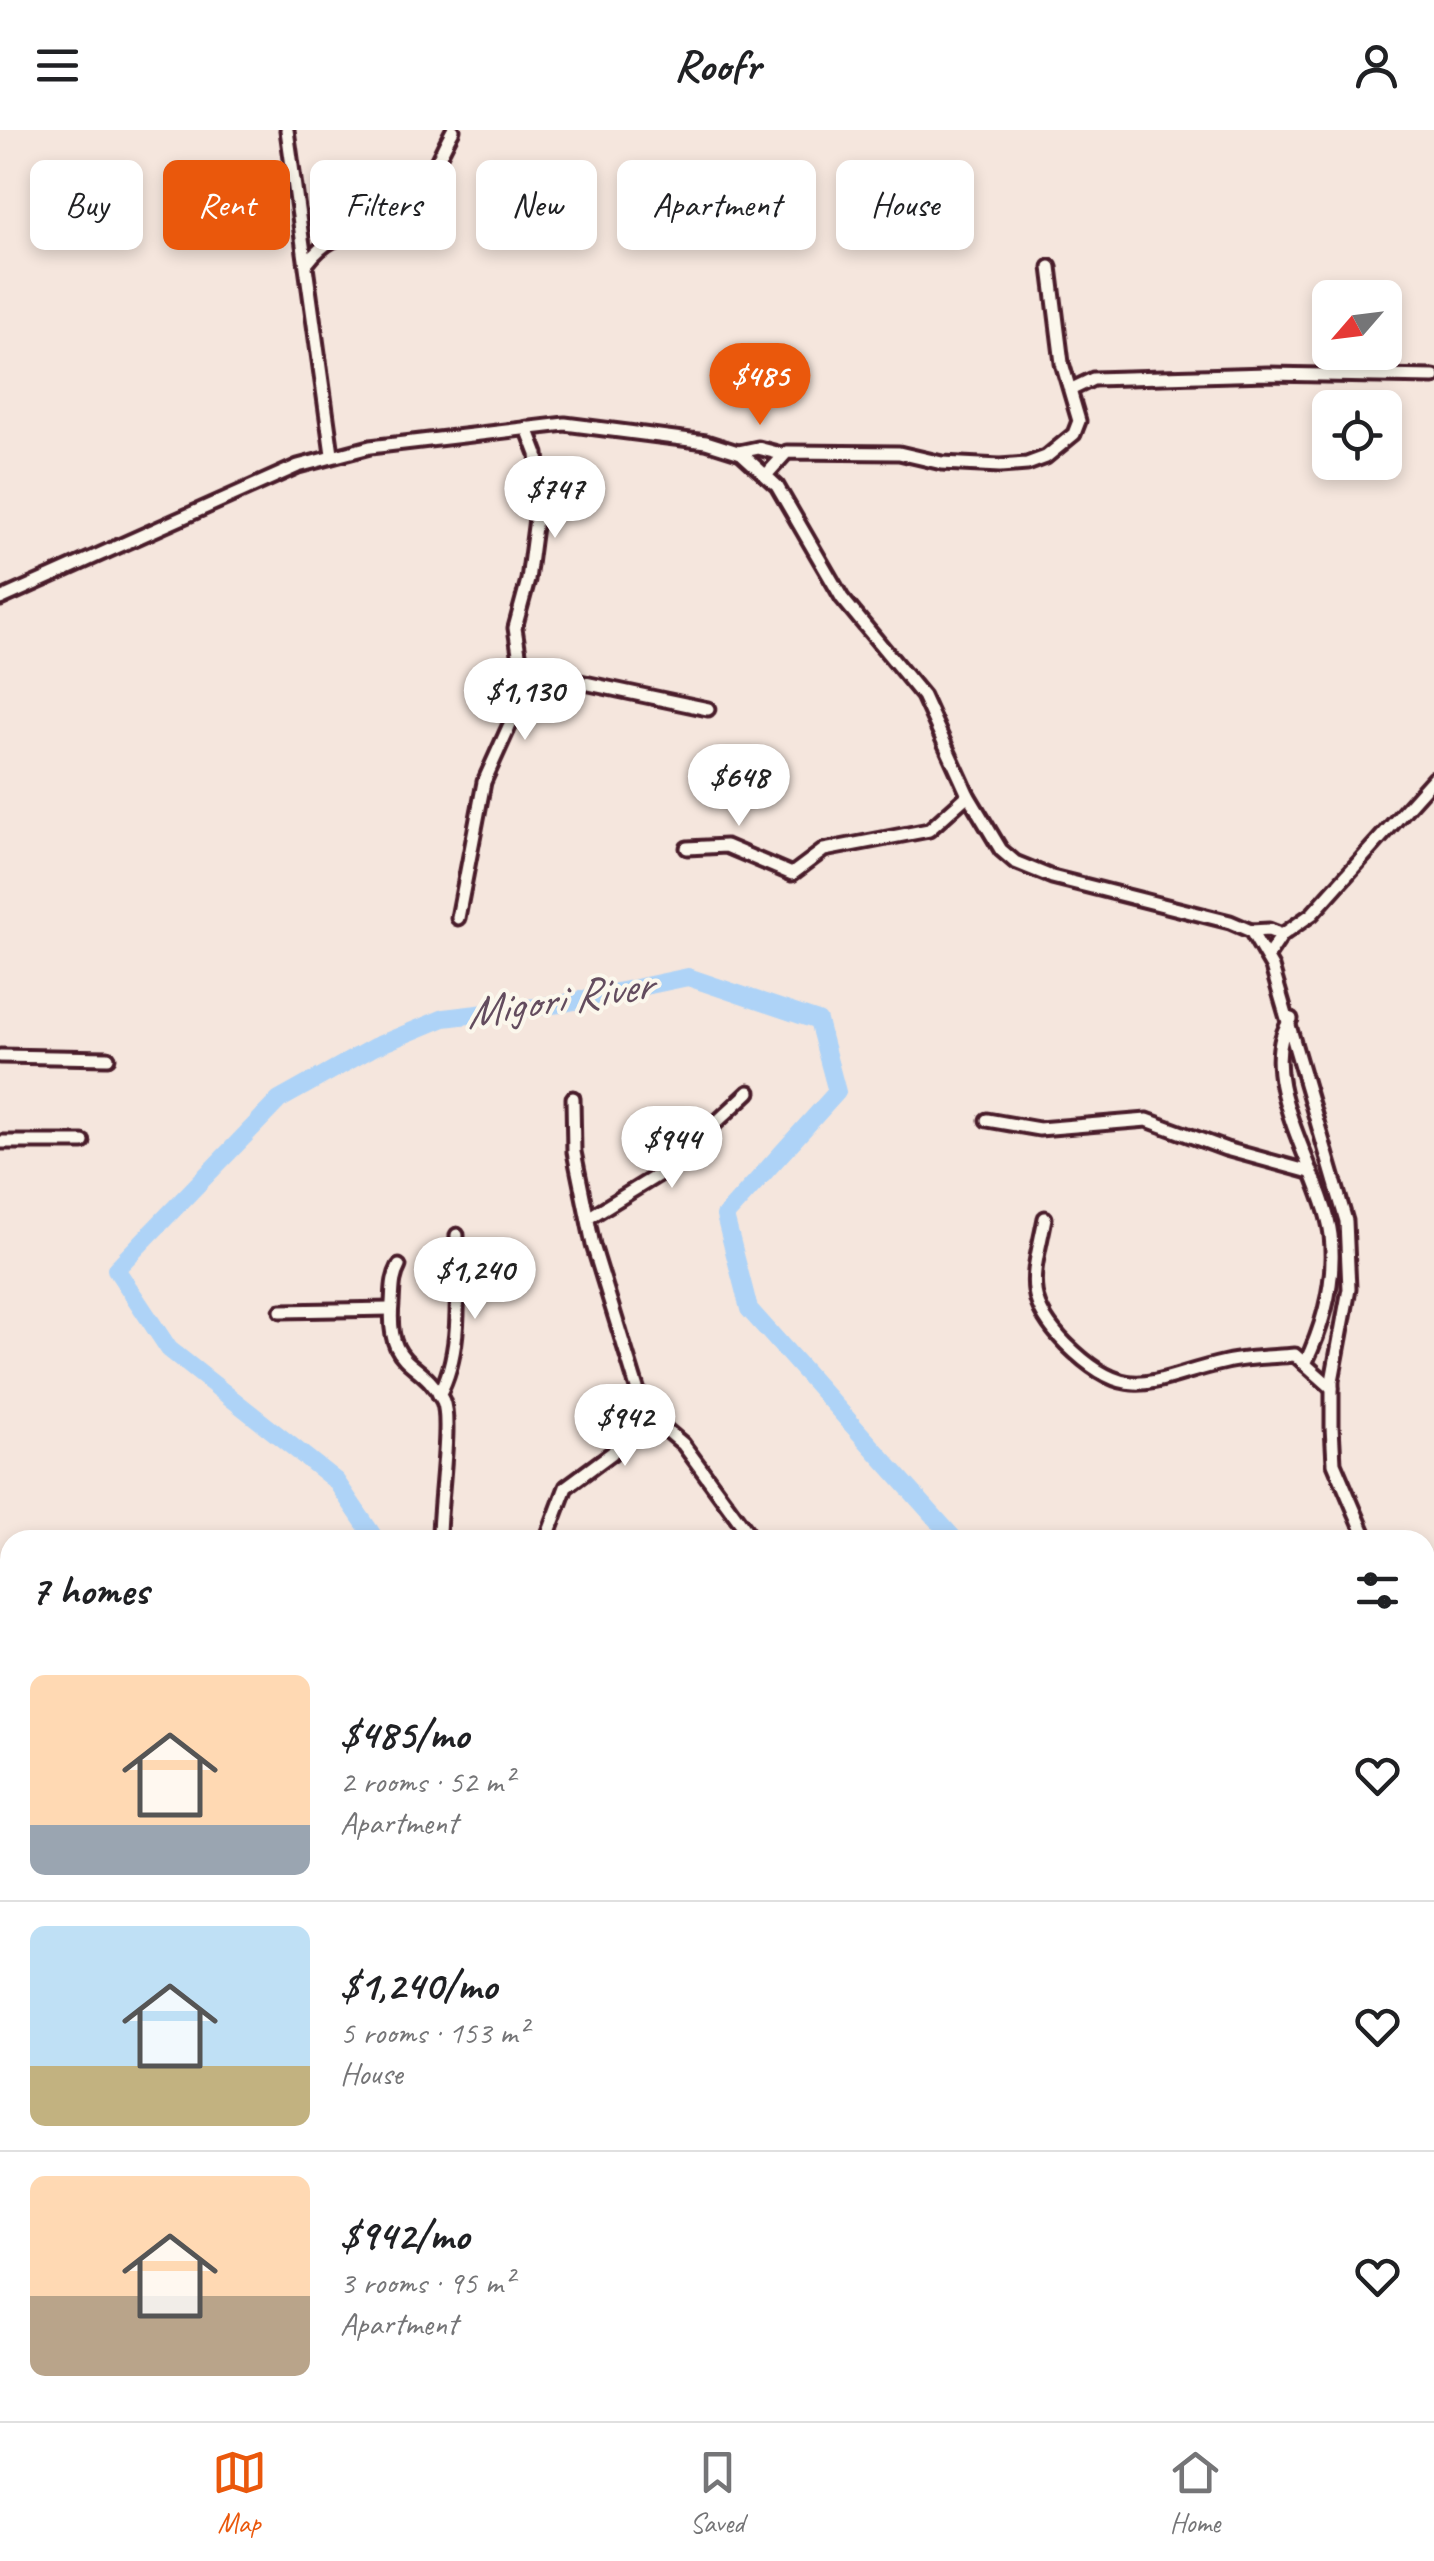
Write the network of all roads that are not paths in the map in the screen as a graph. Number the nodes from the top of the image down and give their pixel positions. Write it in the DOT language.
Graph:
graph roads {
  1 [pos="287,130"];
  2 [pos="453,130"];
  3 [pos="308,262"];
  4 [pos="1050,267"];
  5 [pos="1434,377"];
  6 [pos="1072,389"];
  7 [pos="528,428"];
  8 [pos="739,452"];
  9 [pos="332,454"];
  10 [pos="781,454"];
  11 [pos="768,473"];
  12 [pos="0,599"];
  13 [pos="523,670"];
  14 [pos="708,709"];
  15 [pos="1434,778"];
  16 [pos="968,795"];
  17 [pos="687,848"];
  18 [pos="458,918"];
  19 [pos="1251,932"];
  20 [pos="1282,935"];
  21 [pos="1268,956"];
  22 [pos="1291,1019"];
  23 [pos="0,1056"];
  24 [pos="108,1058"];
  25 [pos="749,1092"];
  26 [pos="573,1098"];
  27 [pos="987,1120"];
  28 [pos="0,1142"];
  29 [pos="83,1142"];
  30 [pos="1310,1172"];
  31 [pos="588,1218"];
  32 [pos="1045,1218"];
  33 [pos="457,1235"];
  34 [pos="399,1266"];
  35 [pos="392,1308"];
  36 [pos="282,1311"];
  37 [pos="1305,1364"];
  38 [pos="1332,1388"];
  39 [pos="439,1395"];
  40 [pos="644,1411"];
  41 [pos="440,1530"];
  42 [pos="550,1530"];
  43 [pos="746,1530"];
  44 [pos="1363,1530"];
  1 -- 3 [label="street"];
  2 -- 3 [label="street"];
  3 -- 9 [label="street"];
  4 -- 6 [label="street"];
  5 -- 6 [label="street"];
  6 -- 10 [label="street"];
  7 -- 8 [label="street"];
  7 -- 9 [label="street"];
  7 -- 13 [label="street"];
  8 -- 10 [label="street"];
  8 -- 11 [label="street"];
  9 -- 12 [label="street"];
  10 -- 11 [label="street"];
  11 -- 16 [label="street"];
  13 -- 14 [label="street"];
  13 -- 18 [label="street"];
  15 -- 20 [label="street"];
  16 -- 17 [label="street"];
  16 -- 19 [label="street"];
  19 -- 20 [label="street"];
  19 -- 21 [label="street"];
  20 -- 21 [label="street"];
  21 -- 22 [label="street"];
  22 -- 30 [label="street"];
  22 -- 38 [label="street"];
  23 -- 24 [label="street"];
  25 -- 31 [label="street"];
  26 -- 31 [label="street"];
  27 -- 30 [label="street"];
  28 -- 29 [label="street"];
  30 -- 37 [label="street"];
  31 -- 40 [label="street"];
  32 -- 37 [label="street"];
  33 -- 39 [label="street"];
  34 -- 35 [label="street"];
  35 -- 36 [label="street"];
  35 -- 39 [label="street"];
  37 -- 38 [label="street"];
  38 -- 44 [label="street"];
  39 -- 41 [label="street"];
  40 -- 42 [label="street"];
  40 -- 43 [label="street"];
}
